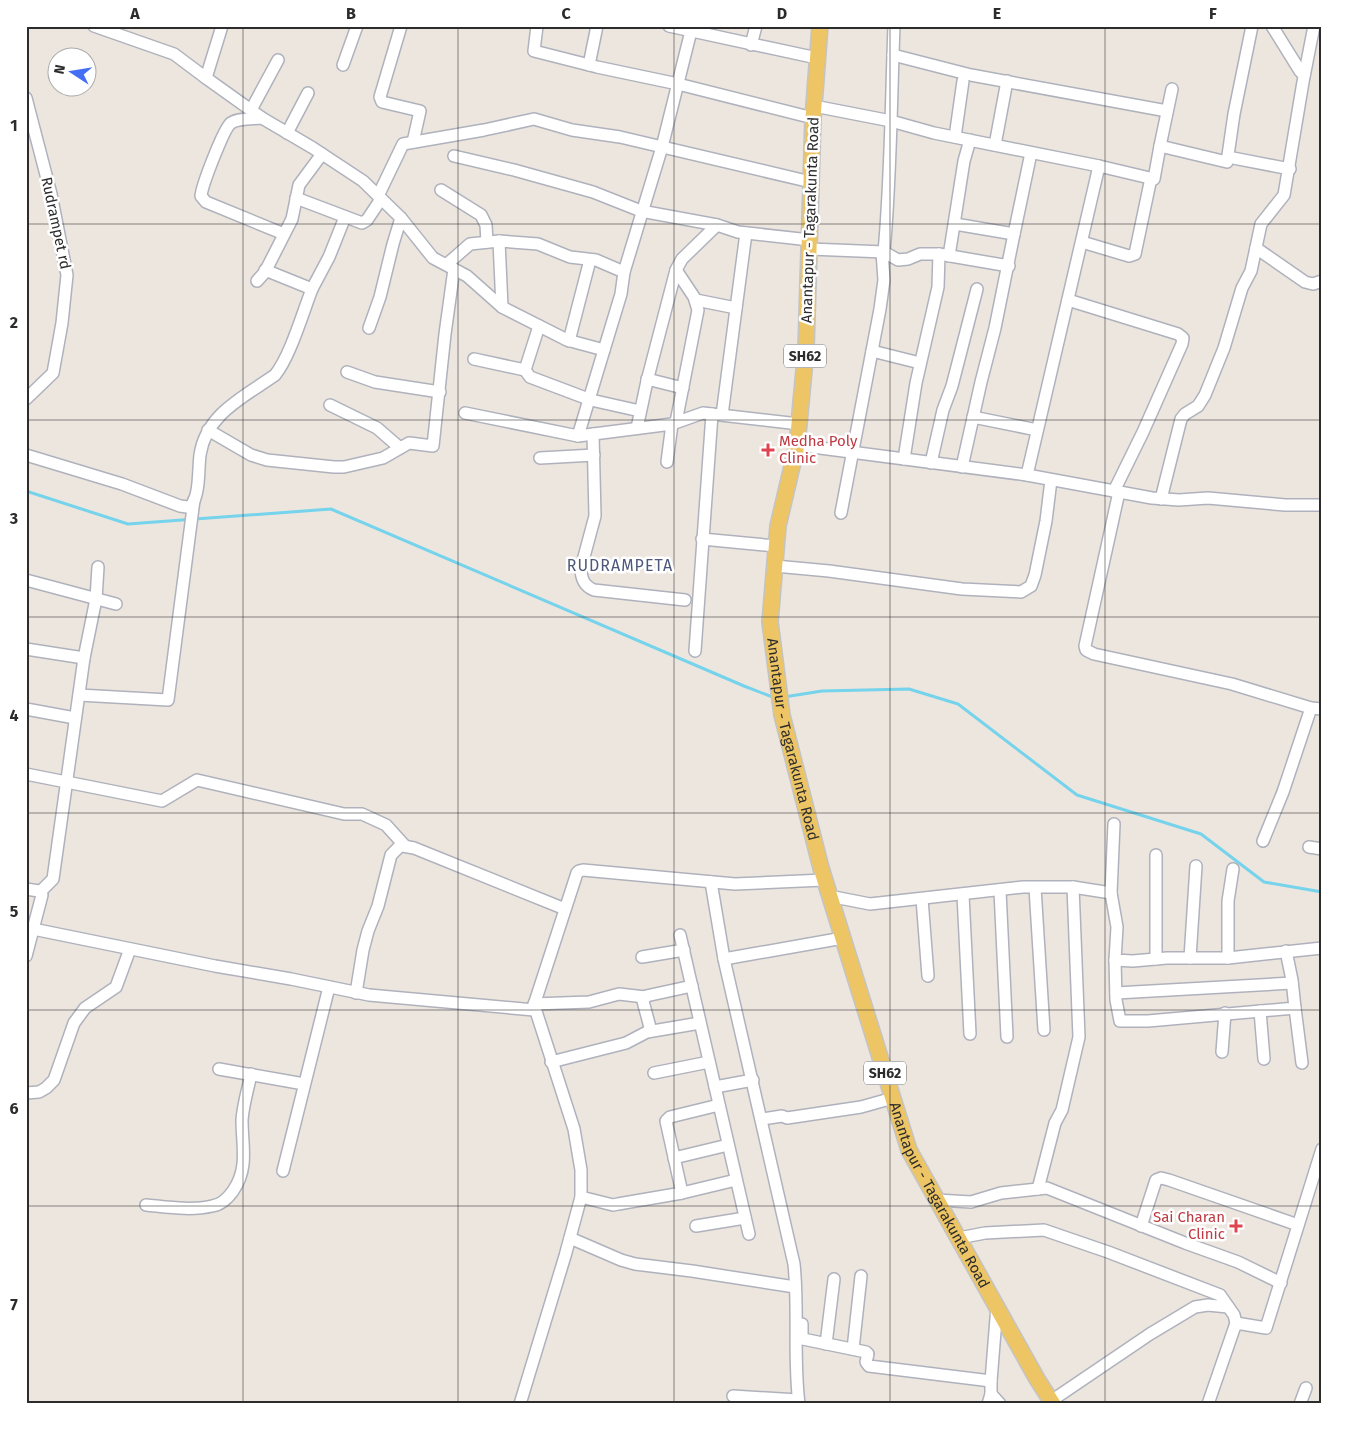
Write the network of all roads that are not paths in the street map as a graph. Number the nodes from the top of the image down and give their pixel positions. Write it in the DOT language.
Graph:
graph roads {
  1 [pos="94,26"];
  2 [pos="222,26"];
  3 [pos="356,26"];
  4 [pos="401,26"];
  5 [pos="537,26"];
  6 [pos="597,26"];
  7 [pos="670,26"];
  8 [pos="756,26"];
  9 [pos="820,26"];
  10 [pos="894,26"];
  11 [pos="1252,26"];
  12 [pos="1272,26"];
  13 [pos="1314,26"];
  14 [pos="690,31"];
  15 [pos="751,45"];
  16 [pos="893,55"];
  17 [pos="817,58"];
  18 [pos="278,60"];
  19 [pos="588,65"];
  20 [pos="343,66"];
  21 [pos="1304,75"];
  22 [pos="206,78"];
  23 [pos="963,80"];
  24 [pos="1007,81"];
  25 [pos="678,84"];
  26 [pos="1172,89"];
  27 [pos="308,93"];
  28 [pos="26,98"];
  29 [pos="251,110"];
  30 [pos="1168,111"];
  31 [pos="814,112"];
  32 [pos="262,118"];
  33 [pos="891,121"];
  34 [pos="287,133"];
  35 [pos="955,137"];
  36 [pos="970,140"];
  37 [pos="413,142"];
  38 [pos="995,145"];
  39 [pos="1160,146"];
  40 [pos="662,147"];
  41 [pos="1031,153"];
  42 [pos="322,154"];
  43 [pos="454,156"];
  44 [pos="1228,157"];
  45 [pos="1099,166"];
  46 [pos="1290,169"];
  47 [pos="1151,178"];
  48 [pos="811,182"];
  49 [pos="441,190"];
  50 [pos="380,197"];
  51 [pos="296,198"];
  52 [pos="642,212"];
  53 [pos="345,217"];
  54 [pos="401,218"];
  55 [pos="718,224"];
  56 [pos="955,224"];
  57 [pos="746,233"];
  58 [pos="284,234"];
  59 [pos="1014,234"];
  60 [pos="493,242"];
  61 [pos="1082,242"];
  62 [pos="810,244"];
  63 [pos="1256,248"];
  64 [pos="883,252"];
  65 [pos="944,255"];
  66 [pos="590,260"];
  67 [pos="1009,266"];
  68 [pos="450,267"];
  69 [pos="266,270"];
  70 [pos="676,270"];
  71 [pos="624,272"];
  72 [pos="258,281"];
  73 [pos="1322,282"];
  74 [pos="312,289"];
  75 [pos="977,289"];
  76 [pos="696,300"];
  77 [pos="1068,300"];
  78 [pos="502,307"];
  79 [pos="736,308"];
  80 [pos="540,326"];
  81 [pos="369,328"];
  82 [pos="569,341"];
  83 [pos="604,350"];
  84 [pos="872,351"];
  85 [pos="474,359"];
  86 [pos="920,363"];
  87 [pos="525,370"];
  88 [pos="347,372"];
  89 [pos="647,379"];
  90 [pos="683,388"];
  91 [pos="440,392"];
  92 [pos="26,399"];
  93 [pos="588,399"];
  94 [pos="330,405"];
  95 [pos="640,411"];
  96 [pos="465,413"];
  97 [pos="717,414"];
  98 [pos="973,417"];
  99 [pos="674,423"];
  100 [pos="799,424"];
  101 [pos="636,428"];
  102 [pos="208,430"];
  103 [pos="1037,430"];
  104 [pos="593,434"];
  105 [pos="578,436"];
  106 [pos="796,445"];
  107 [pos="400,448"];
  108 [pos="852,453"];
  109 [pos="26,455"];
  110 [pos="594,455"];
  111 [pos="540,458"];
  112 [pos="904,459"];
  113 [pos="667,462"];
  114 [pos="931,463"];
  115 [pos="962,467"];
  116 [pos="1027,475"];
  117 [pos="1051,480"];
  118 [pos="1116,492"];
  119 [pos="1161,499"];
  120 [pos="194,500"];
  121 [pos="1322,505"];
  122 [pos="841,513"];
  123 [pos="702,539"];
  124 [pos="776,546"];
  125 [pos="775,566"];
  126 [pos="98,567"];
  127 [pos="26,580"];
  128 [pos="96,599"];
  129 [pos="685,600"];
  130 [pos="116,604"];
  131 [pos="26,649"];
  132 [pos="694,651"];
  133 [pos="84,658"];
  134 [pos="79,695"];
  135 [pos="1316,708"];
  136 [pos="26,709"];
  137 [pos="75,718"];
  138 [pos="26,774"];
  139 [pos="66,782"];
  140 [pos="1114,824"];
  141 [pos="1263,841"];
  142 [pos="405,846"];
  143 [pos="1309,847"];
  144 [pos="1322,849"];
  145 [pos="1156,855"];
  146 [pos="1196,866"];
  147 [pos="1233,869"];
  148 [pos="824,880"];
  149 [pos="711,882"];
  150 [pos="1073,887"];
  151 [pos="1035,888"];
  152 [pos="26,889"];
  153 [pos="1000,891"];
  154 [pos="40,892"];
  155 [pos="1111,893"];
  156 [pos="963,895"];
  157 [pos="829,896"];
  158 [pos="922,899"];
  159 [pos="565,910"];
  160 [pos="33,929"];
  161 [pos="680,935"];
  162 [pos="842,938"];
  163 [pos="1322,948"];
  164 [pos="130,949"];
  165 [pos="684,950"];
  166 [pos="1286,951"];
  167 [pos="26,956"];
  168 [pos="642,958"];
  169 [pos="1190,958"];
  170 [pos="1228,958"];
  171 [pos="724,959"];
  172 [pos="1156,959"];
  173 [pos="1114,960"];
  174 [pos="928,976"];
  175 [pos="1292,983"];
  176 [pos="692,986"];
  177 [pos="329,987"];
  178 [pos="356,993"];
  179 [pos="1116,993"];
  180 [pos="645,997"];
  181 [pos="534,1007"];
  182 [pos="1295,1008"];
  183 [pos="1260,1011"];
  184 [pos="1225,1013"];
  185 [pos="700,1023"];
  186 [pos="1044,1030"];
  187 [pos="651,1031"];
  188 [pos="970,1034"];
  189 [pos="1007,1037"];
  190 [pos="1222,1052"];
  191 [pos="1264,1059"];
  192 [pos="551,1062"];
  193 [pos="709,1062"];
  194 [pos="1302,1063"];
  195 [pos="219,1068"];
  196 [pos="654,1073"];
  197 [pos="252,1074"];
  198 [pos="753,1080"];
  199 [pos="304,1084"];
  200 [pos="715,1087"];
  201 [pos="26,1093"];
  202 [pos="893,1098"];
  203 [pos="719,1105"];
  204 [pos="762,1119"];
  205 [pos="728,1145"];
  206 [pos="1322,1149"];
  207 [pos="674,1158"];
  208 [pos="283,1171"];
  209 [pos="736,1180"];
  210 [pos="1038,1189"];
  211 [pos="682,1193"];
  212 [pos="581,1197"];
  213 [pos="938,1200"];
  214 [pos="146,1205"];
  215 [pos="745,1218"];
  216 [pos="1298,1225"];
  217 [pos="696,1226"];
  218 [pos="1141,1226"];
  219 [pos="749,1234"];
  220 [pos="570,1238"];
  221 [pos="959,1238"];
  222 [pos="861,1276"];
  223 [pos="834,1278"];
  224 [pos="799,1283"];
  225 [pos="1281,1283"];
  226 [pos="997,1306"];
  227 [pos="1228,1307"];
  228 [pos="1236,1323"];
  229 [pos="826,1344"];
  230 [pos="853,1349"];
  231 [pos="991,1381"];
  232 [pos="1306,1388"];
  233 [pos="733,1396"];
  234 [pos="990,1399"];
  235 [pos="798,1402"];
  236 [pos="1052,1402"];
  237 [pos="520,1404"];
  238 [pos="1000,1404"];
  239 [pos="1208,1404"];
  240 [pos="1300,1404"];
  1 -- 22 [label="street"];
  2 -- 22 [label="street"];
  3 -- 20 [label="street"];
  4 -- 37 [label="street"];
  5 -- 19 [label="street"];
  6 -- 19 [label="street"];
  7 -- 14 [label="street"];
  8 -- 15 [label="street"];
  9 -- 17 [label="main road, Anantapur - Tagarakunta Road / SH62"];
  10 -- 16 [label="street"];
  11 -- 44 [label="street"];
  12 -- 21 [label="street"];
  13 -- 21 [label="street"];
  14 -- 15 [label="street"];
  14 -- 25 [label="street"];
  15 -- 17 [label="street"];
  16 -- 24 [label="street"];
  16 -- 33 [label="street"];
  17 -- 31 [label="main road, Anantapur - Tagarakunta Road / SH62"];
  18 -- 29 [label="street"];
  19 -- 25 [label="street"];
  21 -- 46 [label="street"];
  22 -- 29 [label="street"];
  23 -- 35 [label="street"];
  24 -- 30 [label="street"];
  24 -- 38 [label="street"];
  25 -- 31 [label="street"];
  25 -- 40 [label="street"];
  26 -- 30 [label="street"];
  27 -- 34 [label="street"];
  28 -- 92 [label="street, Rudrampet rd"];
  29 -- 32 [label="street"];
  30 -- 39 [label="street"];
  31 -- 33 [label="street"];
  31 -- 48 [label="main road, Anantapur - Tagarakunta Road / SH62"];
  32 -- 34 [label="street"];
  32 -- 58 [label="street"];
  33 -- 35 [label="street"];
  33 -- 64 [label="street"];
  34 -- 42 [label="street"];
  35 -- 36 [label="street"];
  36 -- 38 [label="street"];
  36 -- 56 [label="street"];
  37 -- 40 [label="street"];
  37 -- 50 [label="street"];
  38 -- 41 [label="street"];
  39 -- 44 [label="street"];
  39 -- 47 [label="street"];
  40 -- 48 [label="street"];
  40 -- 52 [label="street"];
  41 -- 45 [label="street"];
  41 -- 59 [label="street"];
  42 -- 50 [label="street"];
  42 -- 51 [label="street"];
  43 -- 52 [label="street"];
  44 -- 46 [label="street"];
  45 -- 47 [label="street"];
  45 -- 61 [label="street"];
  46 -- 63 [label="street"];
  47 -- 61 [label="street"];
  48 -- 62 [label="main road, Anantapur - Tagarakunta Road / SH62"];
  49 -- 60 [label="street"];
  50 -- 53 [label="street"];
  50 -- 54 [label="street"];
  51 -- 53 [label="street"];
  51 -- 58 [label="street"];
  52 -- 55 [label="street"];
  52 -- 71 [label="street"];
  53 -- 74 [label="street"];
  54 -- 68 [label="street"];
  54 -- 81 [label="street"];
  55 -- 57 [label="street"];
  55 -- 70 [label="street"];
  56 -- 59 [label="street"];
  56 -- 65 [label="street"];
  57 -- 62 [label="street"];
  57 -- 79 [label="street"];
  58 -- 69 [label="street"];
  59 -- 67 [label="street"];
  60 -- 66 [label="street"];
  60 -- 68 [label="street"];
  60 -- 78 [label="street"];
  61 -- 77 [label="street"];
  62 -- 64 [label="street"];
  62 -- 100 [label="main road, Anantapur - Tagarakunta Road / SH62"];
  63 -- 73 [label="street"];
  63 -- 119 [label="street"];
  64 -- 65 [label="street"];
  64 -- 84 [label="street"];
  65 -- 67 [label="street"];
  65 -- 86 [label="street"];
  66 -- 71 [label="street"];
  66 -- 82 [label="street"];
  67 -- 98 [label="street"];
  68 -- 78 [label="street"];
  68 -- 91 [label="street"];
  69 -- 72 [label="street"];
  69 -- 74 [label="street"];
  70 -- 76 [label="street"];
  70 -- 89 [label="street"];
  71 -- 83 [label="street"];
  74 -- 102 [label="street"];
  75 -- 114 [label="street"];
  76 -- 79 [label="street"];
  76 -- 90 [label="street"];
  77 -- 103 [label="street"];
  77 -- 118 [label="street"];
  78 -- 80 [label="street"];
  79 -- 97 [label="street"];
  80 -- 82 [label="street"];
  80 -- 87 [label="street"];
  82 -- 83 [label="street"];
  83 -- 93 [label="street"];
  84 -- 86 [label="street"];
  84 -- 108 [label="street"];
  85 -- 87 [label="street"];
  86 -- 112 [label="street"];
  87 -- 93 [label="street"];
  88 -- 91 [label="street"];
  89 -- 90 [label="street"];
  89 -- 95 [label="street"];
  90 -- 99 [label="street"];
  91 -- 107 [label="street"];
  93 -- 95 [label="street"];
  93 -- 105 [label="street"];
  94 -- 107 [label="street"];
  95 -- 101 [label="street"];
  96 -- 105 [label="street"];
  97 -- 99 [label="street"];
  97 -- 100 [label="street"];
  97 -- 123 [label="street"];
  98 -- 103 [label="street"];
  98 -- 115 [label="street"];
  99 -- 101 [label="street"];
  99 -- 113 [label="street"];
  100 -- 106 [label="main road, Anantapur - Tagarakunta Road / SH62"];
  101 -- 104 [label="street"];
  102 -- 107 [label="street"];
  102 -- 120 [label="street"];
  103 -- 116 [label="street"];
  104 -- 105 [label="street"];
  104 -- 110 [label="street"];
  106 -- 108 [label="street"];
  106 -- 124 [label="main road, Anantapur - Tagarakunta Road / SH62"];
  108 -- 112 [label="street"];
  108 -- 122 [label="street"];
  109 -- 120 [label="street"];
  110 -- 111 [label="street"];
  110 -- 129 [label="street"];
  112 -- 114 [label="street"];
  114 -- 115 [label="street"];
  115 -- 116 [label="street"];
  116 -- 117 [label="street"];
  117 -- 118 [label="street"];
  117 -- 125 [label="street"];
  118 -- 119 [label="street"];
  118 -- 135 [label="street"];
  119 -- 121 [label="street"];
  120 -- 134 [label="street"];
  123 -- 124 [label="street"];
  123 -- 132 [label="street"];
  124 -- 125 [label="main road, Anantapur - Tagarakunta Road / SH62"];
  125 -- 148 [label="main road, Anantapur - Tagarakunta Road / SH62"];
  126 -- 128 [label="street"];
  127 -- 128 [label="street"];
  128 -- 130 [label="street"];
  128 -- 133 [label="street"];
  131 -- 133 [label="street"];
  133 -- 134 [label="street"];
  134 -- 137 [label="street"];
  135 -- 141 [label="street"];
  136 -- 137 [label="street"];
  137 -- 139 [label="street"];
  138 -- 139 [label="street"];
  139 -- 142 [label="street"];
  139 -- 154 [label="street"];
  140 -- 155 [label="street"];
  142 -- 159 [label="street"];
  142 -- 178 [label="street"];
  143 -- 144 [label="street"];
  145 -- 172 [label="street"];
  146 -- 169 [label="street"];
  147 -- 170 [label="street"];
  148 -- 149 [label="street"];
  148 -- 157 [label="main road, Anantapur - Tagarakunta Road / SH62"];
  149 -- 159 [label="street"];
  149 -- 171 [label="street"];
  150 -- 151 [label="street"];
  150 -- 155 [label="street"];
  150 -- 210 [label="street"];
  151 -- 153 [label="street"];
  151 -- 186 [label="street"];
  152 -- 154 [label="street"];
  153 -- 156 [label="street"];
  153 -- 189 [label="street"];
  154 -- 160 [label="street"];
  155 -- 173 [label="street"];
  156 -- 158 [label="street"];
  156 -- 188 [label="street"];
  157 -- 158 [label="street"];
  157 -- 162 [label="main road, Anantapur - Tagarakunta Road / SH62"];
  158 -- 174 [label="street"];
  159 -- 181 [label="street"];
  160 -- 164 [label="street"];
  160 -- 167 [label="street"];
  161 -- 165 [label="street"];
  162 -- 171 [label="street"];
  162 -- 202 [label="main road, Anantapur - Tagarakunta Road / SH62"];
  163 -- 166 [label="street"];
  164 -- 177 [label="street"];
  164 -- 201 [label="street"];
  165 -- 168 [label="street"];
  165 -- 176 [label="street"];
  166 -- 170 [label="street"];
  166 -- 175 [label="street"];
  169 -- 170 [label="street"];
  169 -- 172 [label="street"];
  171 -- 198 [label="street"];
  172 -- 173 [label="street"];
  173 -- 179 [label="street"];
  175 -- 179 [label="street"];
  175 -- 182 [label="street"];
  176 -- 180 [label="street"];
  176 -- 185 [label="street"];
  177 -- 178 [label="street"];
  177 -- 199 [label="street"];
  178 -- 181 [label="street"];
  179 -- 184 [label="street"];
  180 -- 181 [label="street"];
  180 -- 187 [label="street"];
  181 -- 192 [label="street"];
  182 -- 183 [label="street"];
  182 -- 194 [label="street"];
  183 -- 184 [label="street"];
  183 -- 191 [label="street"];
  184 -- 190 [label="street"];
  185 -- 187 [label="street"];
  185 -- 193 [label="street"];
  187 -- 192 [label="street"];
  192 -- 212 [label="street"];
  193 -- 196 [label="street"];
  193 -- 200 [label="street"];
  195 -- 197 [label="street"];
  197 -- 199 [label="street"];
  197 -- 214 [label="street"];
  198 -- 200 [label="street"];
  198 -- 204 [label="street"];
  199 -- 208 [label="street"];
  200 -- 203 [label="street"];
  202 -- 204 [label="street"];
  202 -- 213 [label="main road, Anantapur - Tagarakunta Road / SH62"];
  203 -- 205 [label="street"];
  203 -- 207 [label="street"];
  204 -- 224 [label="street"];
  205 -- 207 [label="street"];
  205 -- 209 [label="street"];
  206 -- 216 [label="street"];
  207 -- 211 [label="street"];
  209 -- 211 [label="street"];
  209 -- 215 [label="street"];
  210 -- 213 [label="street"];
  210 -- 218 [label="street"];
  211 -- 212 [label="street"];
  212 -- 220 [label="street"];
  213 -- 221 [label="main road, Anantapur - Tagarakunta Road / SH62"];
  215 -- 217 [label="street"];
  215 -- 219 [label="street"];
  216 -- 218 [label="street"];
  216 -- 225 [label="street"];
  218 -- 225 [label="street"];
  220 -- 224 [label="street"];
  220 -- 237 [label="street"];
  221 -- 226 [label="main road, Anantapur - Tagarakunta Road / SH62"];
  221 -- 227 [label="street"];
  222 -- 230 [label="street"];
  223 -- 229 [label="street"];
  224 -- 229 [label="street"];
  224 -- 235 [label="street"];
  225 -- 228 [label="street"];
  226 -- 231 [label="street"];
  226 -- 236 [label="main road, Anantapur - Tagarakunta Road / SH62"];
  227 -- 228 [label="street"];
  227 -- 236 [label="street"];
  228 -- 239 [label="street"];
  229 -- 230 [label="street"];
  230 -- 231 [label="street"];
  231 -- 234 [label="street"];
  232 -- 240 [label="street"];
  233 -- 235 [label="street"];
  234 -- 238 [label="street"];
}
